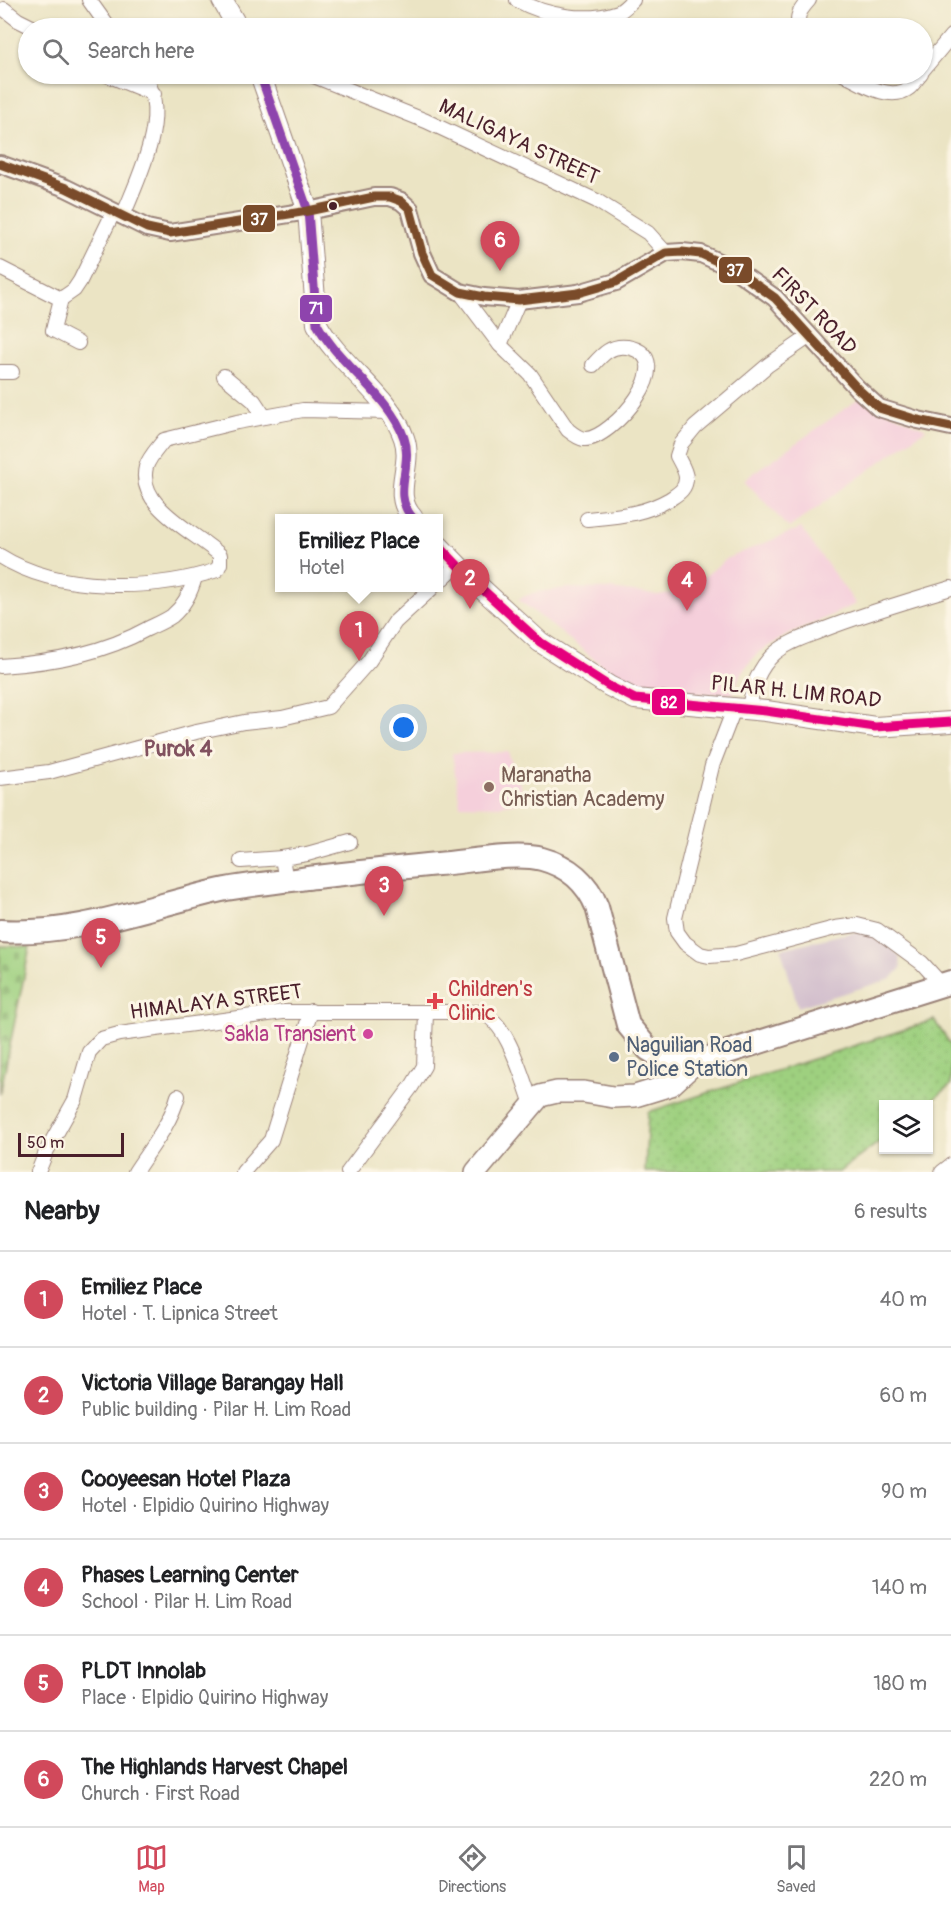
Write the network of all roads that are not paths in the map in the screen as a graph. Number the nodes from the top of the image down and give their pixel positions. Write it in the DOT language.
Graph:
graph roads {
  1 [pos="89,0"];
  2 [pos="222,0"];
  3 [pos="517,0"];
  4 [pos="633,0"];
  5 [pos="809,0"];
  6 [pos="4,9"];
  7 [pos="102,18"];
  8 [pos="232,18"];
  9 [pos="798,18"];
  10 [pos="18,20"];
  11 [pos="951,36"];
  12 [pos="933,58"];
  13 [pos="129,84"];
  14 [pos="148,84"];
  15 [pos="264,84"];
  16 [pos="334,84"];
  17 [pos="863,84"];
  18 [pos="912,84"];
  19 [pos="153,94"];
  20 [pos="0,164"];
  21 [pos="308,211"];
  22 [pos="119,213"];
  23 [pos="666,253"];
  24 [pos="0,268"];
  25 [pos="460,292"];
  26 [pos="61,299"];
  27 [pos="519,300"];
  28 [pos="810,336"];
  29 [pos="78,344"];
  30 [pos="500,345"];
  31 [pos="593,365"];
  32 [pos="224,376"];
  33 [pos="390,412"];
  34 [pos="264,416"];
  35 [pos="951,427"];
  36 [pos="410,514"];
  37 [pos="587,519"];
  38 [pos="443,551"];
  39 [pos="0,556"];
  40 [pos="457,565"];
  41 [pos="195,577"];
  42 [pos="443,578"];
  43 [pos="951,588"];
  44 [pos="428,592"];
  45 [pos="0,666"];
  46 [pos="741,709"];
  47 [pos="951,722"];
  48 [pos="0,778"];
  49 [pos="350,842"];
  50 [pos="282,858"];
  51 [pos="241,861"];
  52 [pos="286,881"];
  53 [pos="0,931"];
  54 [pos="946,983"];
  55 [pos="311,1011"];
  56 [pos="426,1013"];
  57 [pos="696,1062"];
  58 [pos="178,1096"];
  59 [pos="532,1104"];
  60 [pos="951,1166"];
  61 [pos="38,1172"];
  62 [pos="135,1172"];
  63 [pos="243,1172"];
  64 [pos="348,1172"];
  65 [pos="476,1172"];
  66 [pos="942,1172"];
  1 -- 7 [label="street"];
  2 -- 8 [label="main road"];
  3 -- 4 [label="street"];
  5 -- 9 [label="street"];
  6 -- 10 [label="street"];
  11 -- 12 [label="street"];
  13 -- 19 [label="street"];
  14 -- 19 [label="street"];
  15 -- 21 [label="main road"];
  16 -- 23 [label="street, MALIGAYA STREET"];
  17 -- 18 [label="street"];
  19 -- 22 [label="street"];
  20 -- 22 [label="street"];
  21 -- 22 [label="street"];
  21 -- 25 [label="street"];
  21 -- 33 [label="main road"];
  22 -- 26 [label="street"];
  23 -- 27 [label="street"];
  23 -- 28 [label="street, FIRST ROAD"];
  24 -- 26 [label="street"];
  25 -- 27 [label="street"];
  25 -- 30 [label="street"];
  26 -- 29 [label="street"];
  27 -- 30 [label="street"];
  28 -- 35 [label="street, FIRST ROAD"];
  28 -- 37 [label="street"];
  30 -- 31 [label="street"];
  32 -- 34 [label="street"];
  33 -- 34 [label="street"];
  33 -- 36 [label="main road"];
  34 -- 41 [label="street"];
  38 -- 40 [label="main road, PILAR H. LIM ROAD"];
  39 -- 41 [label="street"];
  40 -- 42 [label="street"];
  40 -- 46 [label="main road, PILAR H. LIM ROAD"];
  41 -- 45 [label="street"];
  43 -- 46 [label="street"];
  44 -- 48 [label="street"];
  46 -- 47 [label="main road, PILAR H. LIM ROAD"];
  46 -- 54 [label="street"];
  49 -- 50 [label="street"];
  50 -- 51 [label="street"];
  50 -- 52 [label="street"];
  52 -- 53 [label="highway"];
  52 -- 57 [label="highway"];
  54 -- 57 [label="highway"];
  55 -- 56 [label="street, HIMALAYA STREET"];
  55 -- 61 [label="street, HIMALAYA STREET"];
  55 -- 63 [label="street"];
  56 -- 59 [label="street, HIMALAYA STREET"];
  56 -- 64 [label="street"];
  57 -- 59 [label="main road"];
  58 -- 62 [label="street"];
  59 -- 65 [label="main road"];
  60 -- 66 [label="street"];
}
